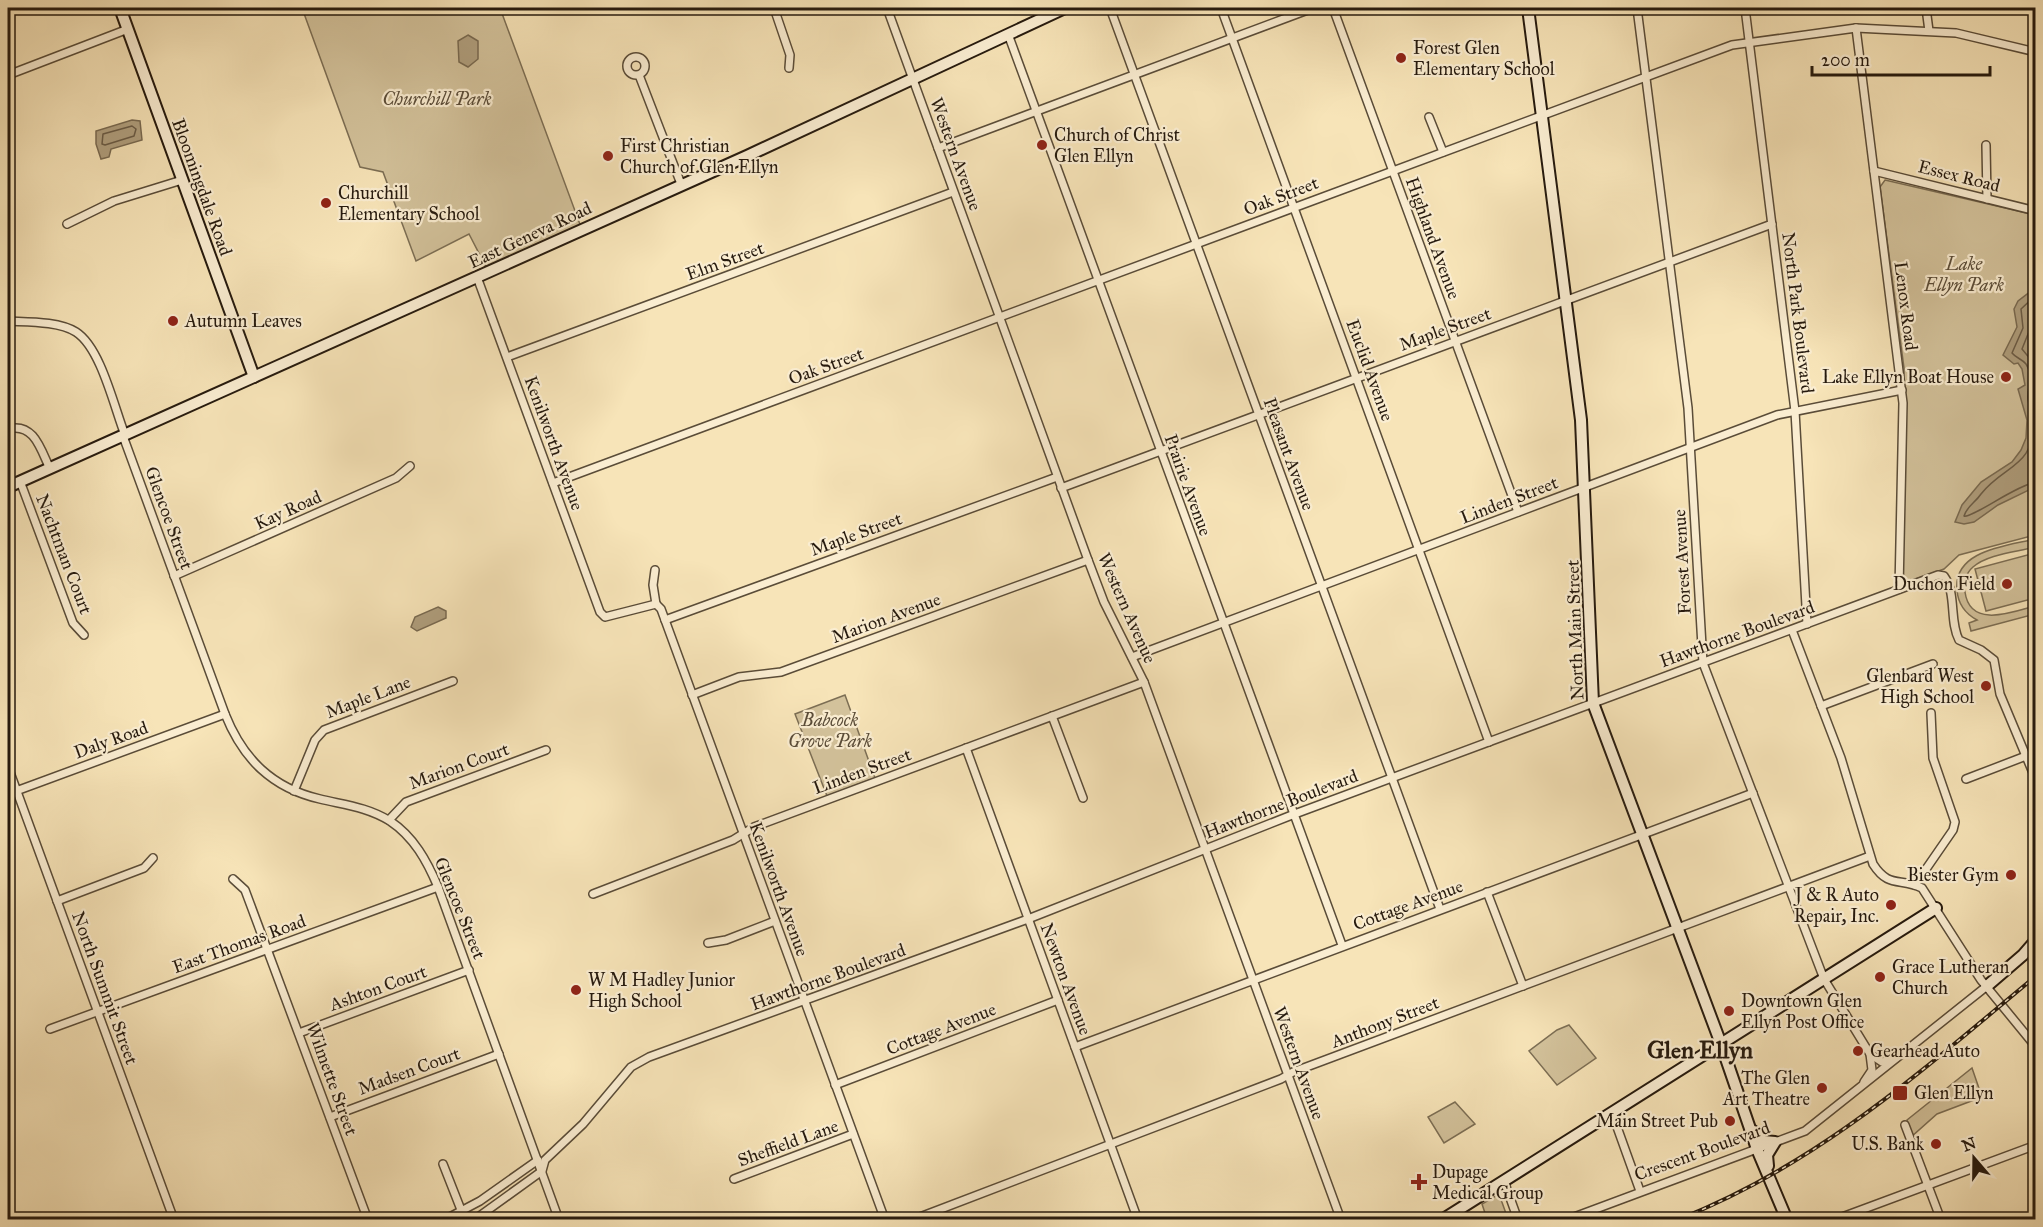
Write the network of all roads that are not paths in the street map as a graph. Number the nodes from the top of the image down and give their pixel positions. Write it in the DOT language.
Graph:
graph roads {
  1 [pos="120,8"];
  2 [pos="774,8"];
  3 [pos="887,8"];
  4 [pos="1065,8"];
  5 [pos="1110,8"];
  6 [pos="1221,8"];
  7 [pos="1313,8"];
  8 [pos="1333,8"];
  9 [pos="1528,8"];
  10 [pos="1637,8"];
  11 [pos="1745,8"];
  12 [pos="1926,8"];
  13 [pos="1856,28"];
  14 [pos="128,29"];
  15 [pos="1929,31"];
  16 [pos="1008,34"];
  17 [pos="1233,38"];
  18 [pos="1749,42"];
  19 [pos="2036,52"];
  20 [pos="789,68"];
  21 [pos="1134,74"];
  22 [pos="8,75"];
  23 [pos="639,75"];
  24 [pos="1646,76"];
  25 [pos="913,79"];
  26 [pos="1036,111"];
  27 [pos="1542,114"];
  28 [pos="1429,117"];
  29 [pos="1986,145"];
  30 [pos="938,148"];
  31 [pos="1443,152"];
  32 [pos="1393,170"];
  33 [pos="1874,171"];
  34 [pos="182,180"];
  35 [pos="681,184"];
  36 [pos="953,192"];
  37 [pos="1987,199"];
  38 [pos="1295,207"];
  39 [pos="2036,211"];
  40 [pos="67,224"];
  41 [pos="1772,224"];
  42 [pos="1196,244"];
  43 [pos="1669,262"];
  44 [pos="477,277"];
  45 [pos="1097,280"];
  46 [pos="1566,299"];
  47 [pos="999,318"];
  48 [pos="8,321"];
  49 [pos="1455,341"];
  50 [pos="507,357"];
  51 [pos="254,377"];
  52 [pos="1357,378"];
  53 [pos="1902,390"];
  54 [pos="1795,411"];
  55 [pos="1258,414"];
  56 [pos="8,429"];
  57 [pos="124,435"];
  58 [pos="1690,448"];
  59 [pos="1160,451"];
  60 [pos="410,466"];
  61 [pos="50,469"];
  62 [pos="1058,477"];
  63 [pos="20,481"];
  64 [pos="553,483"];
  65 [pos="8,487"];
  66 [pos="1586,487"];
  67 [pos="1062,488"];
  68 [pos="1518,512"];
  69 [pos="1419,549"];
  70 [pos="1088,560"];
  71 [pos="655,570"];
  72 [pos="174,576"];
  73 [pos="1321,586"];
  74 [pos="1899,589"];
  75 [pos="656,604"];
  76 [pos="665,620"];
  77 [pos="1222,623"];
  78 [pos="1807,624"];
  79 [pos="1792,630"];
  80 [pos="84,635"];
  81 [pos="1132,657"];
  82 [pos="1703,663"];
  83 [pos="1933,664"];
  84 [pos="453,681"];
  85 [pos="1144,682"];
  86 [pos="692,695"];
  87 [pos="1593,703"];
  88 [pos="1821,706"];
  89 [pos="1930,713"];
  90 [pos="225,714"];
  91 [pos="1052,716"];
  92 [pos="1489,742"];
  93 [pos="966,748"];
  94 [pos="546,750"];
  95 [pos="2026,756"];
  96 [pos="8,767"];
  97 [pos="1391,779"];
  98 [pos="1966,779"];
  99 [pos="2036,780"];
  100 [pos="16,791"];
  101 [pos="294,791"];
  102 [pos="1753,793"];
  103 [pos="8,794"];
  104 [pos="1083,798"];
  105 [pos="1292,815"];
  106 [pos="388,820"];
  107 [pos="1642,834"];
  108 [pos="744,835"];
  109 [pos="1204,850"];
  110 [pos="1870,856"];
  111 [pos="153,858"];
  112 [pos="233,879"];
  113 [pos="1915,885"];
  114 [pos="1788,886"];
  115 [pos="438,887"];
  116 [pos="1487,892"];
  117 [pos="593,894"];
  118 [pos="57,901"];
  119 [pos="1936,908"];
  120 [pos="1440,909"];
  121 [pos="1028,919"];
  122 [pos="775,921"];
  123 [pos="1677,928"];
  124 [pos="2036,940"];
  125 [pos="708,943"];
  126 [pos="1342,945"];
  127 [pos="267,950"];
  128 [pos="468,970"];
  129 [pos="1824,979"];
  130 [pos="1252,981"];
  131 [pos="1523,986"];
  132 [pos="1987,986"];
  133 [pos="1058,1000"];
  134 [pos="804,1002"];
  135 [pos="98,1012"];
  136 [pos="50,1029"];
  137 [pos="299,1033"];
  138 [pos="1721,1044"];
  139 [pos="1075,1047"];
  140 [pos="2036,1047"];
  141 [pos="499,1054"];
  142 [pos="1870,1054"];
  143 [pos="1896,1058"];
  144 [pos="1287,1076"];
  145 [pos="835,1085"];
  146 [pos="1858,1088"];
  147 [pos="1612,1113"];
  148 [pos="330,1117"];
  149 [pos="1905,1125"];
  150 [pos="1753,1131"];
  151 [pos="853,1134"];
  152 [pos="1775,1142"];
  153 [pos="1111,1144"];
  154 [pos="2036,1145"];
  155 [pos="1757,1149"];
  156 [pos="538,1160"];
  157 [pos="443,1164"];
  158 [pos="1768,1170"];
  159 [pos="542,1171"];
  160 [pos="734,1179"];
  161 [pos="1504,1181"];
  162 [pos="1928,1185"];
  163 [pos="1640,1191"];
  164 [pos="462,1211"];
  165 [pos="174,1220"];
  166 [pos="368,1220"];
  167 [pos="444,1220"];
  168 [pos="465,1220"];
  169 [pos="474,1220"];
  170 [pos="559,1220"];
  171 [pos="885,1220"];
  172 [pos="912,1220"];
  173 [pos="1138,1220"];
  174 [pos="1341,1220"];
  175 [pos="1442,1220"];
  176 [pos="1518,1220"];
  177 [pos="1566,1220"];
  178 [pos="1787,1220"];
  179 [pos="1834,1220"];
  180 [pos="1941,1220"];
  1 -- 14 [label="street, Bloomingdale Road"];
  2 -- 20 [label="street"];
  3 -- 25 [label="street, Western Avenue"];
  4 -- 16 [label="street, East Geneva Road"];
  5 -- 21 [label="street, Pleasant Avenue"];
  6 -- 17 [label="street, Euclid Avenue"];
  7 -- 17 [label="street"];
  8 -- 32 [label="street, Highland Avenue"];
  9 -- 27 [label="street, North Main Street"];
  10 -- 24 [label="street, Forest Avenue"];
  11 -- 18 [label="street, North Park Boulevard"];
  12 -- 15 [label="street"];
  13 -- 15 [label="street, Oak Street"];
  13 -- 18 [label="street, Oak Street"];
  13 -- 33 [label="street, Lenox Road"];
  14 -- 22 [label="street"];
  14 -- 34 [label="street, Bloomingdale Road"];
  15 -- 19 [label="street, Oak Street"];
  16 -- 25 [label="street, East Geneva Road"];
  16 -- 26 [label="street, Prairie Avenue"];
  17 -- 21 [label="street"];
  17 -- 38 [label="street, Euclid Avenue"];
  18 -- 24 [label="street, Oak Street"];
  18 -- 41 [label="street, North Park Boulevard"];
  21 -- 26 [label="street"];
  21 -- 42 [label="street, Pleasant Avenue"];
  23 -- 35 [label="street"];
  24 -- 27 [label="street, Oak Street"];
  24 -- 43 [label="street, Forest Avenue"];
  25 -- 30 [label="street, Western Avenue"];
  25 -- 35 [label="street, East Geneva Road"];
  26 -- 30 [label="street"];
  26 -- 45 [label="street, Prairie Avenue"];
  27 -- 31 [label="street, Oak Street"];
  27 -- 46 [label="street, North Main Street"];
  28 -- 31 [label="street"];
  29 -- 37 [label="street"];
  30 -- 36 [label="street, Western Avenue"];
  31 -- 32 [label="street, Oak Street"];
  32 -- 38 [label="street, Oak Street"];
  32 -- 49 [label="street, Highland Avenue"];
  33 -- 37 [label="street, Essex Road"];
  33 -- 53 [label="street, Lenox Road"];
  34 -- 40 [label="street"];
  34 -- 51 [label="street, Bloomingdale Road"];
  35 -- 44 [label="street, East Geneva Road"];
  36 -- 47 [label="street, Western Avenue"];
  36 -- 50 [label="street, Elm Street"];
  37 -- 39 [label="street, Essex Road"];
  38 -- 42 [label="street, Oak Street"];
  38 -- 52 [label="street, Euclid Avenue"];
  41 -- 43 [label="street, Maple Street"];
  41 -- 54 [label="street, North Park Boulevard"];
  42 -- 45 [label="street, Oak Street"];
  42 -- 55 [label="street, Pleasant Avenue"];
  43 -- 46 [label="street, Maple Street"];
  43 -- 58 [label="street, Forest Avenue"];
  44 -- 50 [label="street, Kenilworth Avenue"];
  44 -- 51 [label="street, East Geneva Road"];
  45 -- 47 [label="street, Oak Street"];
  45 -- 59 [label="street, Prairie Avenue"];
  46 -- 49 [label="street, Maple Street"];
  46 -- 66 [label="street, North Main Street"];
  47 -- 62 [label="street, Western Avenue"];
  47 -- 64 [label="street, Oak Street"];
  48 -- 57 [label="street, Glencoe Street"];
  49 -- 52 [label="street, Maple Street"];
  49 -- 68 [label="street, Highland Avenue"];
  50 -- 64 [label="street, Kenilworth Avenue"];
  51 -- 57 [label="street, East Geneva Road"];
  52 -- 55 [label="street, Maple Street"];
  52 -- 69 [label="street, Euclid Avenue"];
  53 -- 54 [label="street, Linden Street"];
  53 -- 74 [label="street, Lenox Road"];
  54 -- 58 [label="street, Linden Street"];
  54 -- 78 [label="street, North Park Boulevard"];
  55 -- 59 [label="street, Maple Street"];
  55 -- 73 [label="street, Pleasant Avenue"];
  56 -- 61 [label="street"];
  57 -- 61 [label="street, East Geneva Road"];
  57 -- 72 [label="street, Glencoe Street"];
  58 -- 66 [label="street, Linden Street"];
  58 -- 82 [label="street, Forest Avenue"];
  59 -- 67 [label="street, Maple Street"];
  59 -- 77 [label="street, Prairie Avenue"];
  60 -- 72 [label="street, Kay Road"];
  61 -- 63 [label="street, East Geneva Road"];
  62 -- 67 [label="street, Western Avenue"];
  62 -- 76 [label="street, Maple Street"];
  63 -- 65 [label="street, East Geneva Road"];
  63 -- 80 [label="street, Nachtman Court"];
  64 -- 75 [label="street, Kenilworth Avenue"];
  66 -- 68 [label="street, Linden Street"];
  66 -- 87 [label="street, North Main Street"];
  67 -- 70 [label="street, Western Avenue"];
  68 -- 69 [label="street, Linden Street"];
  69 -- 73 [label="street, Linden Street"];
  69 -- 92 [label="street, Euclid Avenue"];
  70 -- 81 [label="street, Western Avenue"];
  70 -- 86 [label="street, Marion Avenue"];
  71 -- 75 [label="street"];
  72 -- 90 [label="street, Glencoe Street"];
  73 -- 77 [label="street, Linden Street"];
  73 -- 97 [label="street, Pleasant Avenue"];
  74 -- 78 [label="street, Hawthorne Boulevard"];
  74 -- 95 [label="street, Hawthorne Boulevard"];
  75 -- 76 [label="street, Kenilworth Avenue"];
  76 -- 86 [label="street, Kenilworth Avenue"];
  77 -- 81 [label="street, Linden Street"];
  77 -- 105 [label="street, Prairie Avenue"];
  78 -- 79 [label="street, Hawthorne Boulevard"];
  79 -- 82 [label="street, Hawthorne Boulevard"];
  79 -- 88 [label="street"];
  81 -- 85 [label="street, Western Avenue"];
  82 -- 87 [label="street, Hawthorne Boulevard"];
  82 -- 102 [label="street, Forest Avenue"];
  83 -- 88 [label="street"];
  84 -- 101 [label="street, Maple Lane"];
  85 -- 91 [label="street, Linden Street"];
  85 -- 109 [label="street, Western Avenue"];
  86 -- 108 [label="street, Kenilworth Avenue"];
  87 -- 92 [label="street, Hawthorne Boulevard"];
  87 -- 107 [label="street, North Main Street"];
  88 -- 110 [label="street"];
  89 -- 113 [label="street"];
  90 -- 100 [label="street, Daly Road"];
  90 -- 101 [label="street, Glencoe Street"];
  91 -- 93 [label="street, Linden Street"];
  91 -- 104 [label="street"];
  92 -- 97 [label="street, Hawthorne Boulevard"];
  93 -- 108 [label="street, Linden Street"];
  93 -- 121 [label="street, Newton Avenue"];
  94 -- 106 [label="street, Marion Court"];
  95 -- 98 [label="street"];
  95 -- 99 [label="street"];
  96 -- 100 [label="street, North Summit Street"];
  97 -- 105 [label="street, Hawthorne Boulevard"];
  97 -- 120 [label="street, Pleasant Avenue"];
  100 -- 103 [label="street, Daly Road"];
  100 -- 118 [label="street, North Summit Street"];
  101 -- 106 [label="street, Glencoe Street"];
  102 -- 107 [label="street, Cottage Avenue"];
  102 -- 114 [label="street, Forest Avenue"];
  105 -- 109 [label="street, Hawthorne Boulevard"];
  105 -- 126 [label="street, Prairie Avenue"];
  106 -- 115 [label="street, Glencoe Street"];
  107 -- 116 [label="street, Cottage Avenue"];
  107 -- 123 [label="street, North Main Street"];
  108 -- 117 [label="street, Linden Street"];
  108 -- 122 [label="street, Kenilworth Avenue"];
  109 -- 121 [label="street, Hawthorne Boulevard"];
  109 -- 130 [label="street, Western Avenue"];
  110 -- 113 [label="street"];
  110 -- 114 [label="street, Anthony Street"];
  111 -- 118 [label="street"];
  112 -- 127 [label="street, Wilmette Street"];
  113 -- 119 [label="street"];
  114 -- 123 [label="street, Anthony Street"];
  114 -- 129 [label="street, Forest Avenue"];
  115 -- 127 [label="street, East Thomas Road"];
  115 -- 128 [label="street, Glencoe Street"];
  116 -- 120 [label="street, Cottage Avenue"];
  116 -- 131 [label="street"];
  118 -- 135 [label="street, North Summit Street"];
  119 -- 129 [label="street"];
  119 -- 132 [label="street"];
  120 -- 126 [label="street, Cottage Avenue"];
  121 -- 133 [label="street, Newton Avenue"];
  121 -- 134 [label="street, Hawthorne Boulevard"];
  122 -- 125 [label="street"];
  122 -- 134 [label="street, Kenilworth Avenue"];
  123 -- 131 [label="street, Anthony Street"];
  123 -- 138 [label="street, North Main Street"];
  124 -- 132 [label="street, Crescent Boulevard"];
  126 -- 130 [label="street, Cottage Avenue"];
  127 -- 135 [label="street, East Thomas Road"];
  127 -- 137 [label="street, Wilmette Street"];
  128 -- 137 [label="street, Ashton Court"];
  128 -- 141 [label="street, Glencoe Street"];
  129 -- 138 [label="street"];
  129 -- 142 [label="street, Forest Avenue"];
  130 -- 139 [label="street, Cottage Avenue"];
  130 -- 144 [label="street, Western Avenue"];
  131 -- 144 [label="street, Anthony Street"];
  132 -- 140 [label="street"];
  132 -- 143 [label="street, Crescent Boulevard"];
  133 -- 139 [label="street, Newton Avenue"];
  133 -- 145 [label="street, Cottage Avenue"];
  134 -- 145 [label="street, Kenilworth Avenue"];
  134 -- 159 [label="street, Hawthorne Boulevard"];
  135 -- 136 [label="street, East Thomas Road"];
  135 -- 165 [label="street, North Summit Street"];
  137 -- 148 [label="street, Wilmette Street"];
  138 -- 147 [label="street"];
  138 -- 150 [label="street, North Main Street"];
  139 -- 153 [label="street, Newton Avenue"];
  141 -- 148 [label="street, Madsen Court"];
  141 -- 156 [label="street, Glencoe Street"];
  142 -- 143 [label="street"];
  142 -- 146 [label="street"];
  143 -- 146 [label="street, Crescent Boulevard"];
  144 -- 153 [label="street, Anthony Street"];
  144 -- 174 [label="street, Western Avenue"];
  145 -- 151 [label="street, Kenilworth Avenue"];
  146 -- 152 [label="street, Crescent Boulevard"];
  147 -- 161 [label="street"];
  147 -- 163 [label="street"];
  148 -- 166 [label="street, Wilmette Street"];
  149 -- 162 [label="street"];
  150 -- 152 [label="street"];
  150 -- 155 [label="street, North Main Street"];
  151 -- 160 [label="street, Sheffield Lane"];
  151 -- 171 [label="street, Kenilworth Avenue"];
  152 -- 155 [label="street, Crescent Boulevard"];
  152 -- 158 [label="street"];
  153 -- 172 [label="street, Anthony Street"];
  153 -- 173 [label="street, Newton Avenue"];
  154 -- 162 [label="street"];
  155 -- 158 [label="street, North Main Street"];
  155 -- 163 [label="street, Crescent Boulevard"];
  156 -- 159 [label="street, Glencoe Street"];
  156 -- 164 [label="street"];
  157 -- 164 [label="street"];
  158 -- 178 [label="street, North Main Street"];
  159 -- 169 [label="street"];
  159 -- 170 [label="street, Glencoe Street"];
  161 -- 175 [label="street"];
  161 -- 176 [label="street"];
  162 -- 179 [label="street"];
  162 -- 180 [label="street"];
  163 -- 177 [label="street, Crescent Boulevard"];
  164 -- 167 [label="street"];
  164 -- 168 [label="street"];
}
